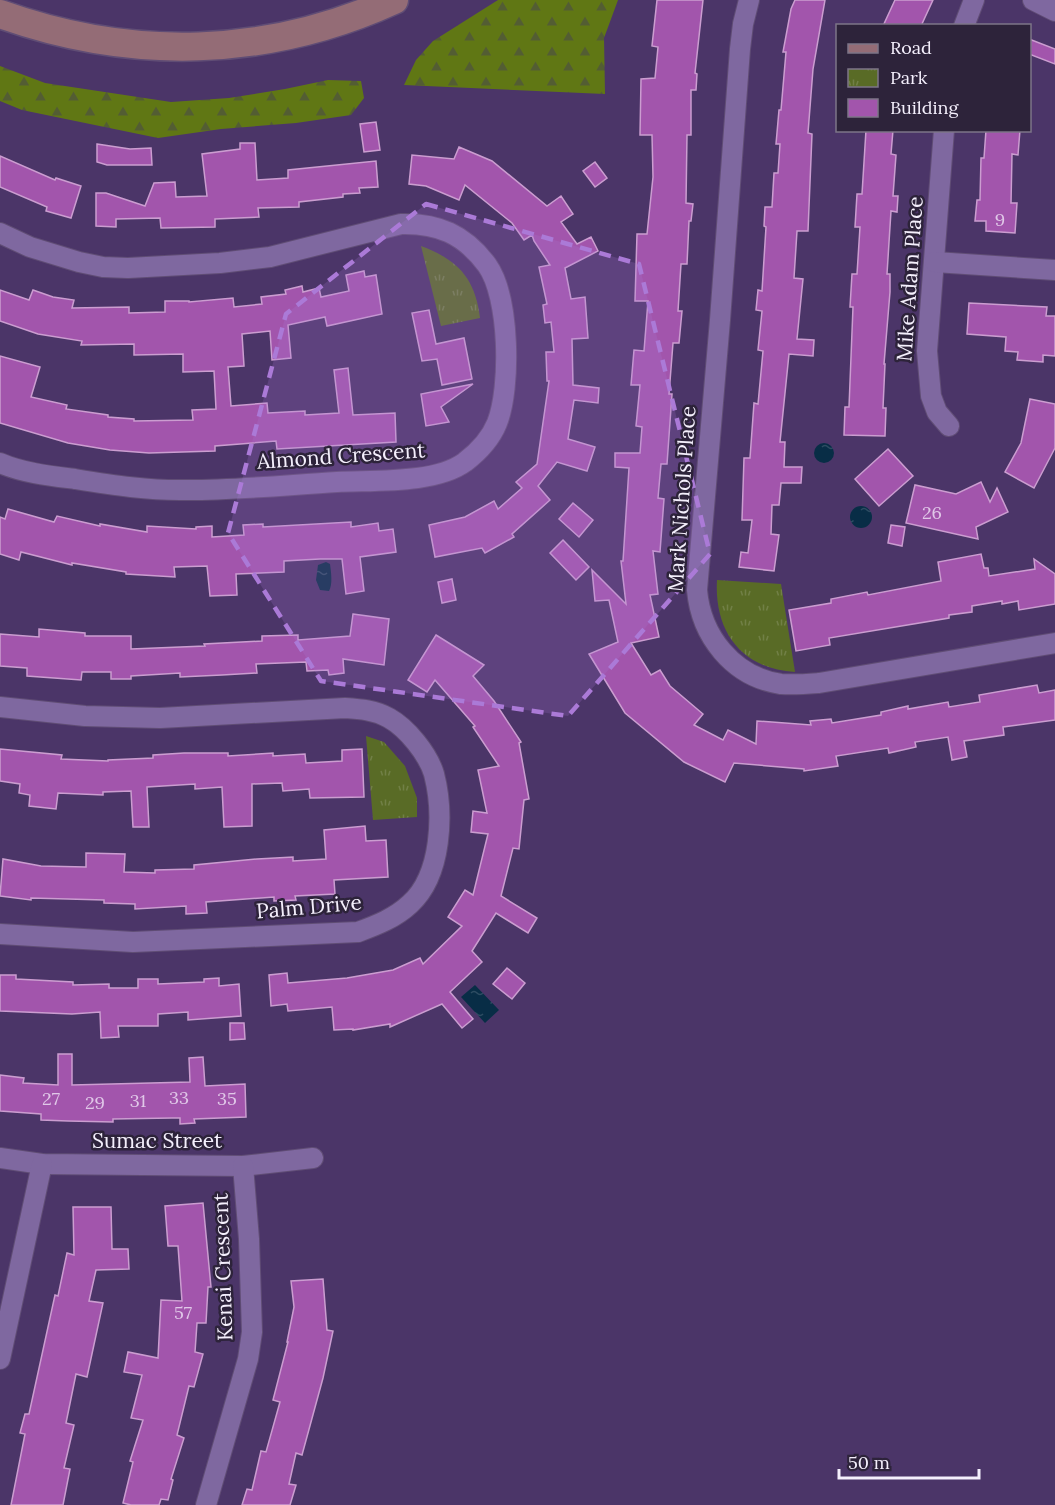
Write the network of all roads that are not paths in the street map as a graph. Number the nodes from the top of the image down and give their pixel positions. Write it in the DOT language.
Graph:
graph roads {
  1 [pos="394,0"];
  2 [pos="749,0"];
  3 [pos="974,0"];
  4 [pos="1033,0"];
  5 [pos="1055,10"];
  6 [pos="0,14"];
  7 [pos="965,24"];
  8 [pos="944,132"];
  9 [pos="0,232"];
  10 [pos="935,262"];
  11 [pos="1055,270"];
  12 [pos="949,426"];
  13 [pos="0,463"];
  14 [pos="1055,643"];
  15 [pos="0,707"];
  16 [pos="0,934"];
  17 [pos="0,1158"];
  18 [pos="313,1158"];
  19 [pos="42,1164"];
  20 [pos="243,1166"];
  21 [pos="0,1359"];
  22 [pos="207,1505"];
  1 -- 6 [label="main road"];
  2 -- 14 [label="street, Mark Nichols Place"];
  3 -- 7 [label="street"];
  4 -- 5 [label="street"];
  8 -- 10 [label="street, Mike Adam Place"];
  9 -- 13 [label="street, Almond Crescent"];
  10 -- 11 [label="street"];
  10 -- 12 [label="street, Mike Adam Place"];
  15 -- 16 [label="street, Palm Drive"];
  17 -- 19 [label="street, Sumac Street"];
  18 -- 20 [label="street, Sumac Street"];
  19 -- 20 [label="street, Sumac Street"];
  19 -- 21 [label="street"];
  20 -- 22 [label="street, Kenai Crescent"];
}
